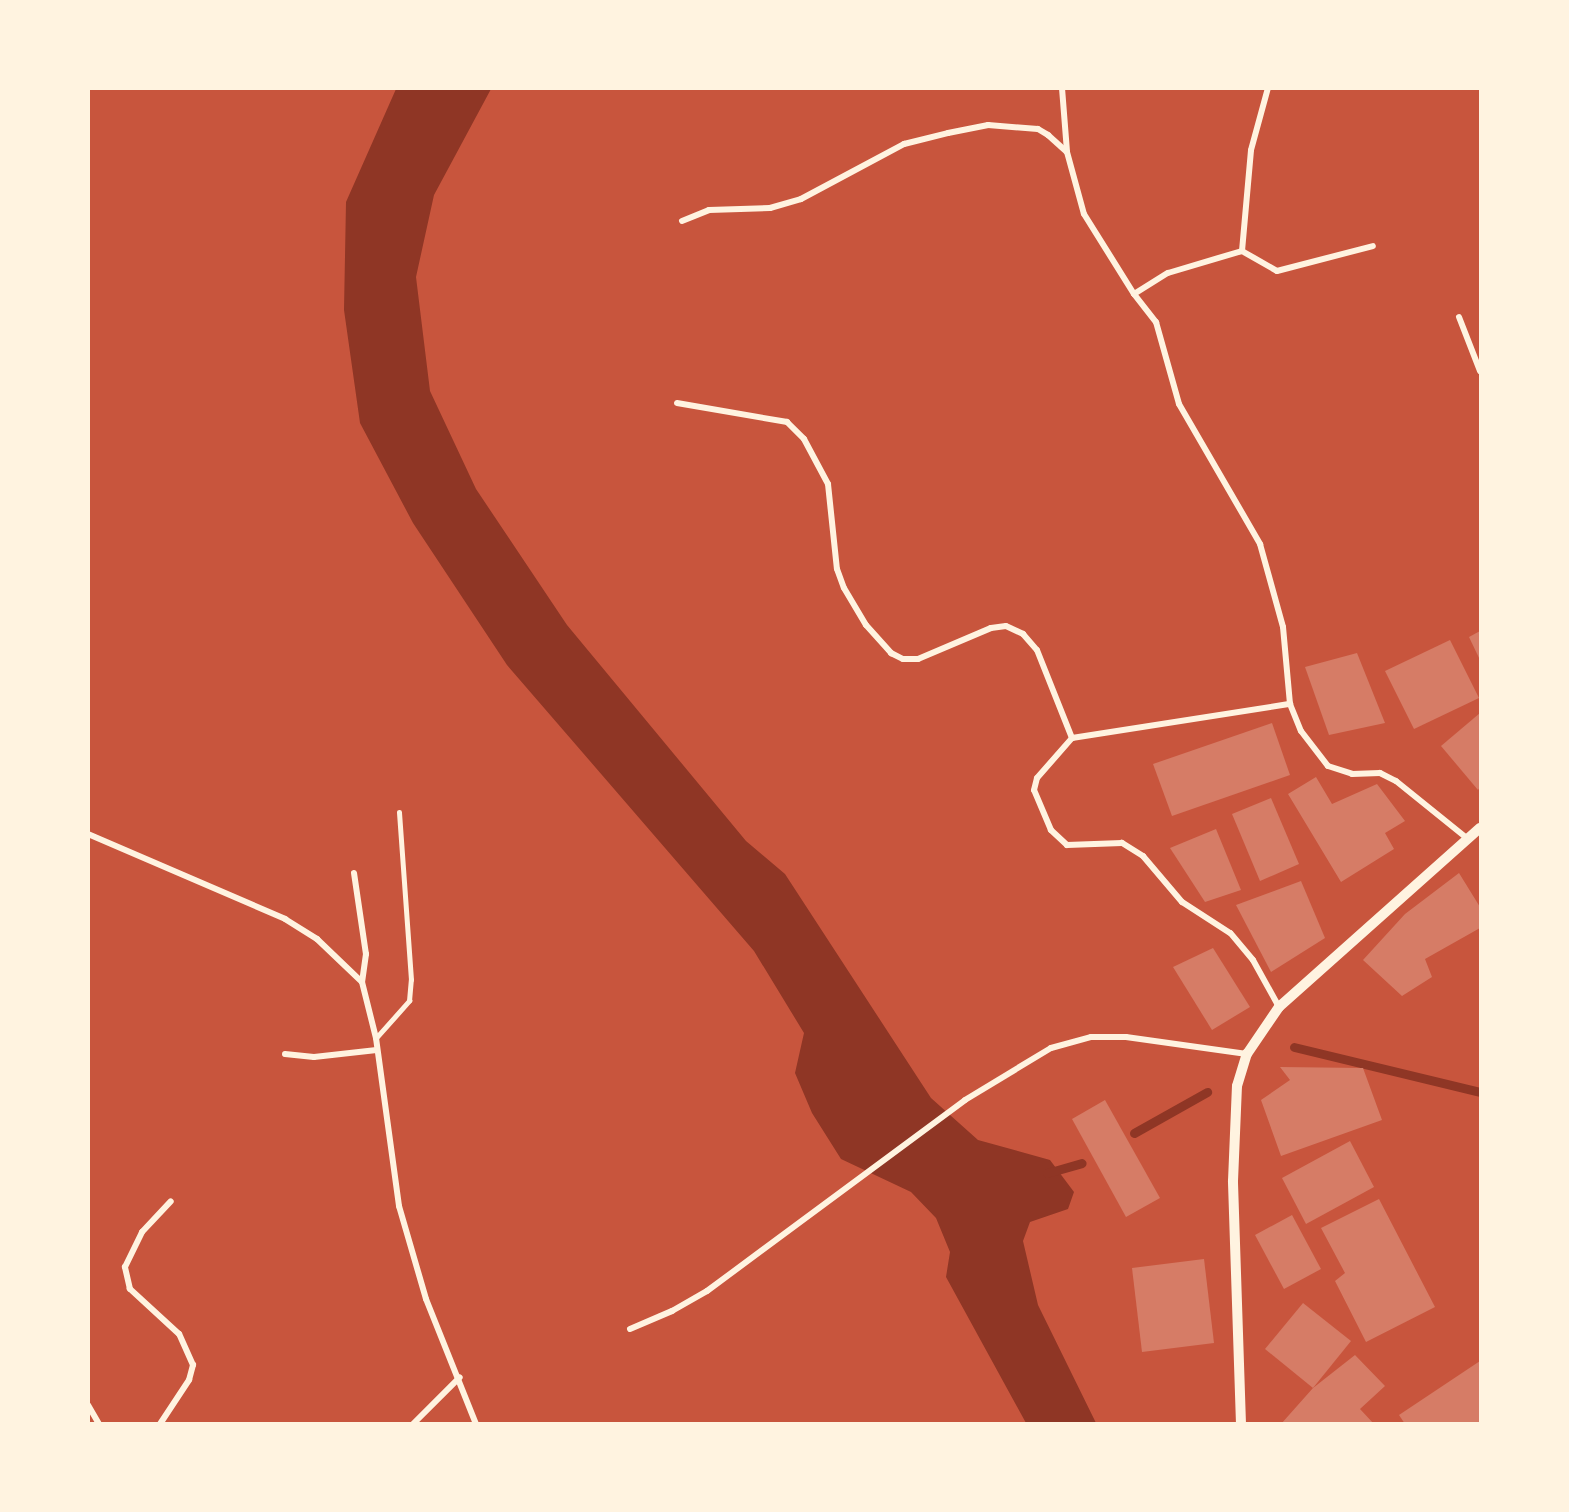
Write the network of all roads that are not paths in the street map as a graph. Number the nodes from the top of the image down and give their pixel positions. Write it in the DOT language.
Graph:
graph roads {
  1 [pos="1062,88"];
  2 [pos="1268,88"];
  3 [pos="1067,152"];
  4 [pos="682,221"];
  5 [pos="1373,246"];
  6 [pos="1242,251"];
  7 [pos="1134,294"];
  8 [pos="1459,317"];
  9 [pos="1480,370"];
  10 [pos="677,403"];
  11 [pos="1290,704"];
  12 [pos="1072,738"];
  13 [pos="399,812"];
  14 [pos="1480,828"];
  15 [pos="88,834"];
  16 [pos="1468,839"];
  17 [pos="354,873"];
  18 [pos="362,982"];
  19 [pos="1279,1007"];
  20 [pos="375,1038"];
  21 [pos="377,1050"];
  22 [pos="285,1054"];
  23 [pos="1247,1054"];
  24 [pos="171,1202"];
  25 [pos="630,1329"];
  26 [pos="460,1377"];
  27 [pos="88,1405"];
  28 [pos="99,1424"];
  29 [pos="160,1424"];
  30 [pos="413,1424"];
  31 [pos="476,1424"];
  32 [pos="1241,1424"];
  1 -- 3 [label="street"];
  2 -- 6 [label="street"];
  3 -- 4 [label="street"];
  3 -- 7 [label="street"];
  5 -- 6 [label="street"];
  6 -- 7 [label="street"];
  7 -- 11 [label="street"];
  8 -- 9 [label="street"];
  10 -- 12 [label="street"];
  11 -- 12 [label="street"];
  11 -- 16 [label="street"];
  12 -- 19 [label="street"];
  13 -- 20 [label="lane"];
  14 -- 16 [label="street"];
  15 -- 18 [label="street"];
  16 -- 19 [label="street"];
  17 -- 18 [label="street"];
  18 -- 20 [label="street"];
  19 -- 23 [label="street"];
  20 -- 21 [label="street"];
  21 -- 22 [label="street"];
  21 -- 26 [label="street"];
  23 -- 25 [label="street"];
  23 -- 32 [label="street"];
  24 -- 29 [label="street"];
  26 -- 30 [label="street"];
  26 -- 31 [label="street"];
  27 -- 28 [label="street"];
}
